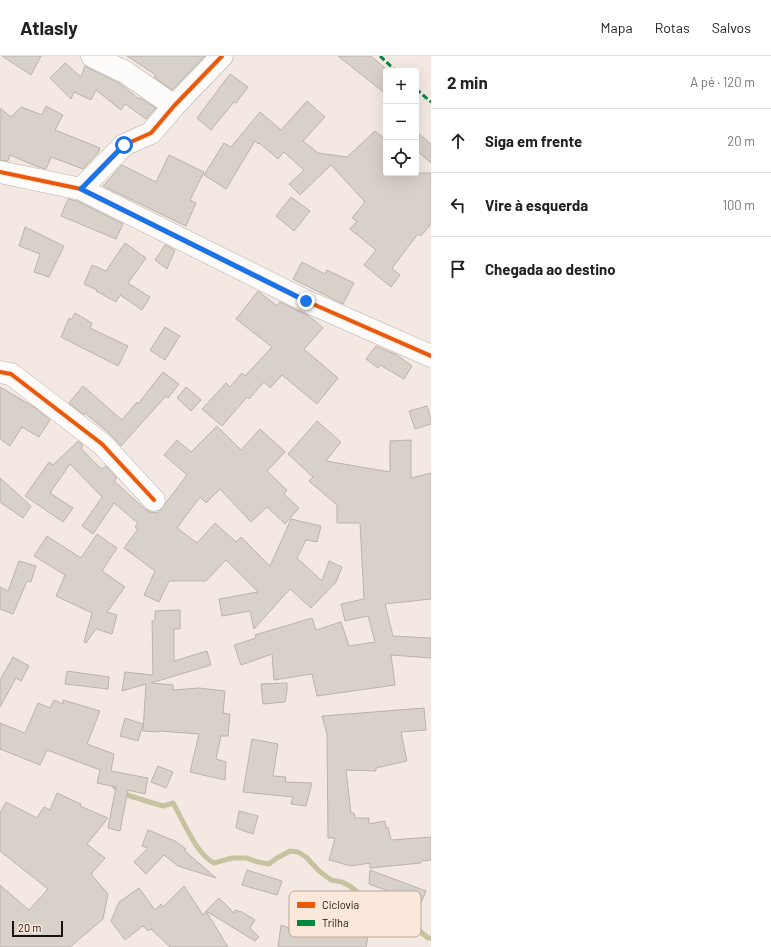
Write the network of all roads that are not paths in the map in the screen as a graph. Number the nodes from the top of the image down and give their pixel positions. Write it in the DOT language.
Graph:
graph roads {
  1 [pos="92,56"];
  2 [pos="222,56"];
  3 [pos="174,106"];
  4 [pos="0,172"];
  5 [pos="81,189"];
  6 [pos="431,356"];
  7 [pos="0,372"];
  8 [pos="154,500"];
  1 -- 3 [label="street"];
  2 -- 3 [label="street"];
  3 -- 5 [label="street"];
  4 -- 5 [label="street"];
  5 -- 6 [label="street"];
  7 -- 8 [label="street"];
}
